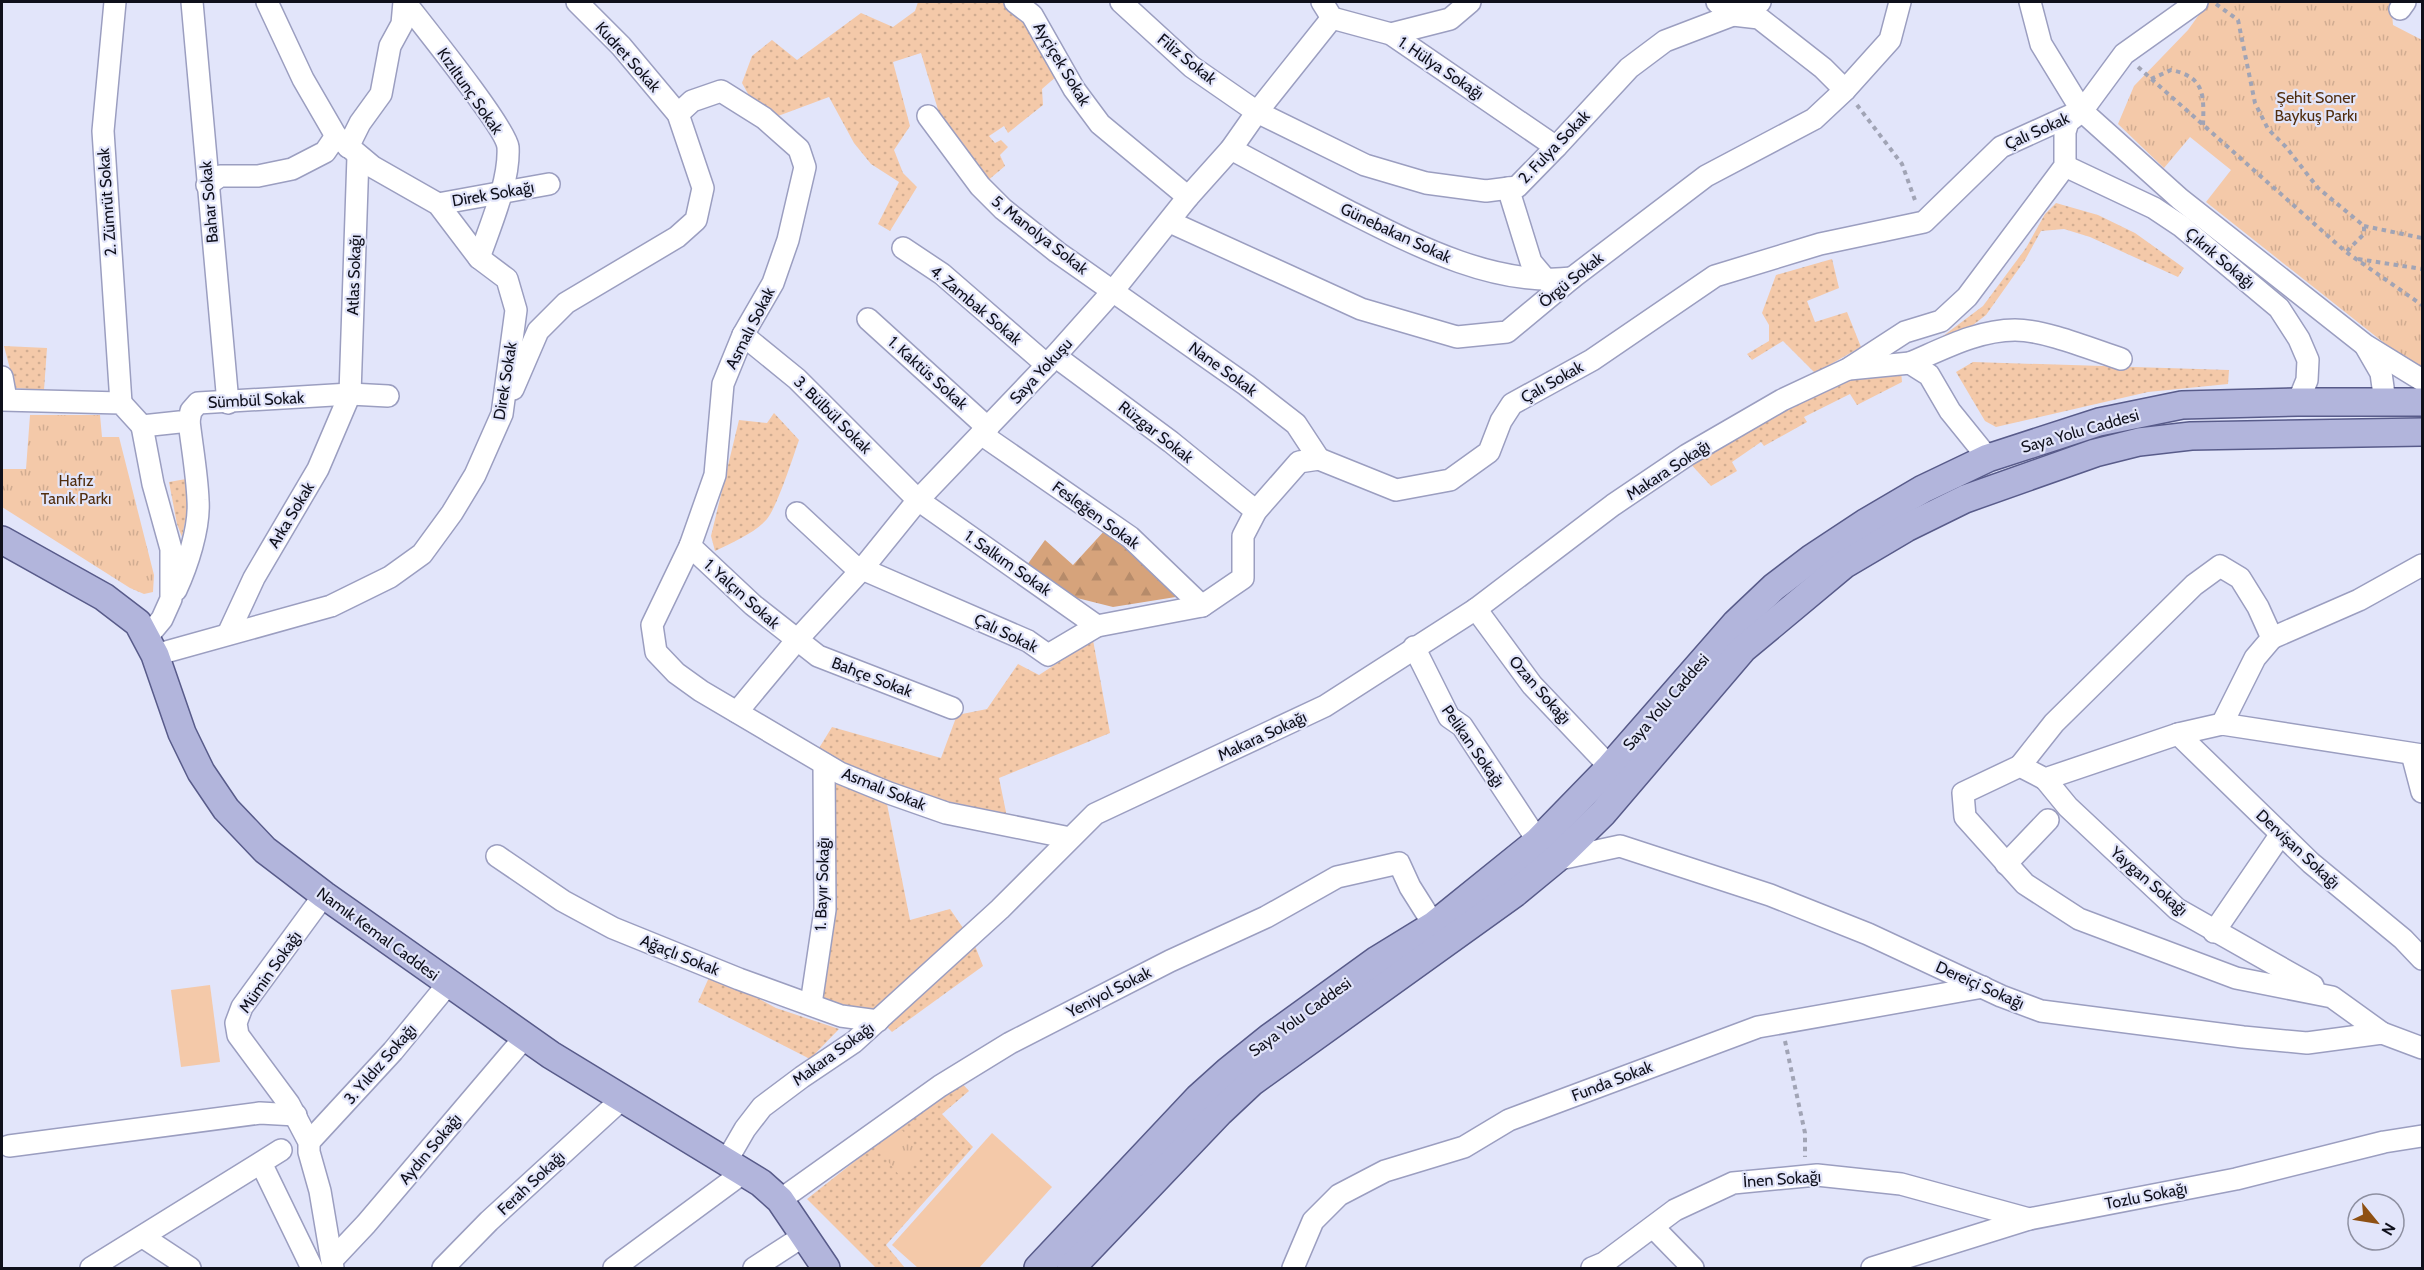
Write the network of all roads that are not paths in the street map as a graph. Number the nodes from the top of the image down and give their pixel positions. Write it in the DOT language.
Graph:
graph roads {
  1 [pos="115,2"];
  2 [pos="192,2"];
  3 [pos="267,2"];
  4 [pos="405,2"];
  5 [pos="1016,2"];
  6 [pos="1121,2"];
  7 [pos="1470,2"];
  8 [pos="1760,2"];
  9 [pos="1900,2"];
  10 [pos="2030,2"];
  11 [pos="2198,2"];
  12 [pos="585,4"];
  13 [pos="1031,8"];
  14 [pos="1725,8"];
  15 [pos="1327,10"];
  16 [pos="1390,34"];
  17 [pos="1845,90"];
  18 [pos="2082,111"];
  19 [pos="1257,112"];
  20 [pos="678,114"];
  21 [pos="928,116"];
  22 [pos="347,146"];
  23 [pos="1556,147"];
  24 [pos="1231,149"];
  25 [pos="2065,166"];
  26 [pos="549,184"];
  27 [pos="207,185"];
  28 [pos="1508,188"];
  29 [pos="502,194"];
  30 [pos="1188,197"];
  31 [pos="438,204"];
  32 [pos="1170,222"];
  33 [pos="903,248"];
  34 [pos="479,258"];
  35 [pos="1572,278"];
  36 [pos="1547,281"];
  37 [pos="1113,291"];
  38 [pos="868,319"];
  39 [pos="743,335"];
  40 [pos="2365,345"];
  41 [pos="2121,359"];
  42 [pos="1051,360"];
  43 [pos="1910,363"];
  44 [pos="1848,369"];
  45 [pos="2,377"];
  46 [pos="2422,380"];
  47 [pos="350,394"];
  48 [pos="388,396"];
  49 [pos="4,399"];
  50 [pos="2298,402"];
  51 [pos="2385,402"];
  52 [pos="2422,402"];
  53 [pos="121,403"];
  54 [pos="228,403"];
  55 [pos="502,414"];
  56 [pos="189,421"];
  57 [pos="142,426"];
  58 [pos="985,431"];
  59 [pos="2422,432"];
  60 [pos="2344,434"];
  61 [pos="1988,458"];
  62 [pos="1319,459"];
  63 [pos="2008,483"];
  64 [pos="918,500"];
  65 [pos="1256,511"];
  66 [pos="797,513"];
  67 [pos="690,546"];
  68 [pos="6,548"];
  69 [pos="2422,565"];
  70 [pos="863,568"];
  71 [pos="171,599"];
  72 [pos="1202,606"];
  73 [pos="1476,609"];
  74 [pos="1097,626"];
  75 [pos="228,634"];
  76 [pos="2272,638"];
  77 [pos="796,641"];
  78 [pos="151,646"];
  79 [pos="1414,647"];
  80 [pos="952,708"];
  81 [pos="737,712"];
  82 [pos="2222,724"];
  83 [pos="2178,734"];
  84 [pos="2417,754"];
  85 [pos="824,764"];
  86 [pos="2020,766"];
  87 [pos="1610,767"];
  88 [pos="2045,779"];
  89 [pos="2422,792"];
  90 [pos="2048,819"];
  91 [pos="2281,834"];
  92 [pos="1070,838"];
  93 [pos="1547,850"];
  94 [pos="496,856"];
  95 [pos="2006,864"];
  96 [pos="324,895"];
  97 [pos="1434,925"];
  98 [pos="2214,932"];
  99 [pos="2422,959"];
  100 [pos="448,984"];
  101 [pos="1983,987"];
  102 [pos="2332,997"];
  103 [pos="811,1004"];
  104 [pos="878,1021"];
  105 [pos="2382,1033"];
  106 [pos="525,1038"];
  107 [pos="2422,1048"];
  108 [pos="621,1100"];
  109 [pos="296,1115"];
  110 [pos="2422,1136"];
  111 [pos="309,1142"];
  112 [pos="9,1146"];
  113 [pos="281,1150"];
  114 [pos="261,1163"];
  115 [pos="736,1166"];
  116 [pos="780,1200"];
  117 [pos="2029,1219"];
  118 [pos="1654,1228"];
  119 [pos="805,1236"];
  120 [pos="143,1237"];
  121 [pos="333,1264"];
  122 [pos="91,1269"];
  123 [pos="189,1269"];
  124 [pos="312,1269"];
  125 [pos="443,1269"];
  126 [pos="614,1269"];
  127 [pos="754,1269"];
  128 [pos="826,1269"];
  129 [pos="841,1269"];
  130 [pos="1038,1269"];
  131 [pos="1071,1269"];
  132 [pos="1293,1269"];
  133 [pos="1592,1269"];
  134 [pos="1693,1269"];
  135 [pos="1872,1269"];
  1 -- 53 [label="street, 2. Zümrüt Sokak"];
  2 -- 27 [label="street, Bahar Sokak"];
  3 -- 22 [label="street, Direk Sokak"];
  4 -- 22 [label="street"];
  4 -- 29 [label="street, Kızıltunç Sokak"];
  5 -- 13 [label="street, Ayçiçek Sokak"];
  6 -- 19 [label="street, Filiz Sokak"];
  7 -- 16 [label="street"];
  8 -- 14 [label="street, 2. Fulya Sokak"];
  9 -- 17 [label="street, Örgü Sokak"];
  10 -- 18 [label="street"];
  11 -- 18 [label="street"];
  12 -- 20 [label="street, Kudret Sokak"];
  13 -- 30 [label="street, Ayçiçek Sokak"];
  14 -- 17 [label="street"];
  14 -- 23 [label="street, 2. Fulya Sokak"];
  15 -- 16 [label="street, 1. Hülya Sokağı"];
  15 -- 19 [label="street, Saya Yokuşu"];
  16 -- 23 [label="street, 1. Hülya Sokağı"];
  17 -- 35 [label="street, Örgü Sokak"];
  18 -- 25 [label="street"];
  18 -- 40 [label="street"];
  18 -- 62 [label="street, Çalı Sokak"];
  19 -- 24 [label="street, Saya Yokuşu"];
  19 -- 28 [label="street, 2. Fulya Sokak"];
  20 -- 39 [label="street, Asmalı Sokak"];
  20 -- 55 [label="street"];
  21 -- 37 [label="street, 5. Manolya Sokak"];
  22 -- 27 [label="street"];
  22 -- 31 [label="street, Direk Sokak"];
  22 -- 47 [label="street, Atlas Sokağı"];
  23 -- 28 [label="street, 2. Fulya Sokak"];
  24 -- 30 [label="street, Saya Yokuşu"];
  24 -- 36 [label="street, Günebakan Sokak"];
  25 -- 44 [label="street"];
  25 -- 50 [label="street, Çıkrık Sokağı"];
  26 -- 29 [label="street, Direk Sokağı"];
  27 -- 54 [label="street, Bahar Sokak"];
  28 -- 36 [label="street"];
  29 -- 31 [label="street, Direk Sokağı"];
  29 -- 34 [label="street, Kızıltunç Sokak"];
  30 -- 32 [label="street, Saya Yokuşu"];
  31 -- 34 [label="street, Direk Sokak"];
  32 -- 35 [label="street, Örgü Sokak"];
  32 -- 37 [label="street, Saya Yokuşu"];
  33 -- 42 [label="street, 4. Zambak Sokak"];
  34 -- 55 [label="street, Direk Sokak"];
  35 -- 36 [label="street, Günebakan Sokak"];
  37 -- 42 [label="street, Saya Yokuşu"];
  37 -- 62 [label="street, Nane Sokak"];
  38 -- 58 [label="street, 1. Kaktüs Sokak"];
  39 -- 64 [label="street, 3. Bülbül Sokak"];
  39 -- 67 [label="street, Asmalı Sokak"];
  40 -- 46 [label="street"];
  40 -- 51 [label="street"];
  41 -- 43 [label="street"];
  42 -- 58 [label="street, Saya Yokuşu"];
  42 -- 65 [label="street, Rüzgar Sokak"];
  43 -- 44 [label="street"];
  43 -- 61 [label="street"];
  44 -- 73 [label="street, Makara Sokağı"];
  45 -- 49 [label="street"];
  47 -- 48 [label="street, Sümbül Sokak"];
  47 -- 54 [label="street, Sümbül Sokak"];
  47 -- 75 [label="street, Arka Sokak"];
  49 -- 53 [label="street"];
  50 -- 51 [label="main road, Saya Yolu Caddesi"];
  50 -- 61 [label="main road, Saya Yolu Caddesi"];
  51 -- 52 [label="main road, Saya Yolu Caddesi"];
  51 -- 60 [label="main road"];
  53 -- 57 [label="street"];
  54 -- 56 [label="street, Sümbül Sokak"];
  55 -- 75 [label="street, Direk Sokak"];
  56 -- 57 [label="street, Sümbül Sokak"];
  56 -- 71 [label="street"];
  57 -- 71 [label="street"];
  58 -- 64 [label="street, Saya Yokuşu"];
  58 -- 72 [label="street, Fesleğen Sokak"];
  59 -- 60 [label="main road, Saya Yolu Caddesi"];
  60 -- 63 [label="main road, Saya Yolu Caddesi"];
  61 -- 63 [label="main road"];
  61 -- 87 [label="main road, Saya Yolu Caddesi"];
  62 -- 65 [label="street, Çalı Sokak"];
  63 -- 93 [label="main road, Saya Yolu Caddesi"];
  64 -- 70 [label="street, Saya Yokuşu"];
  64 -- 74 [label="street, 1. Salkım Sokak"];
  65 -- 72 [label="street, Çalı Sokak"];
  66 -- 70 [label="street"];
  67 -- 77 [label="street, 1. Yalçın Sokak"];
  67 -- 81 [label="street, Asmalı Sokak"];
  68 -- 78 [label="main road, Namık Kemal Caddesi"];
  69 -- 76 [label="street"];
  70 -- 74 [label="street, Çalı Sokak"];
  70 -- 77 [label="street, Saya Yokuşu"];
  71 -- 78 [label="street"];
  72 -- 74 [label="street, Çalı Sokak"];
  73 -- 79 [label="street, Makara Sokağı"];
  73 -- 87 [label="street, Ozan Sokağı"];
  75 -- 78 [label="street, Direk Sokak"];
  76 -- 82 [label="street"];
  76 -- 86 [label="street"];
  77 -- 80 [label="street, Bahçe Sokak"];
  77 -- 81 [label="street, Saya Yokuşu"];
  78 -- 96 [label="main road, Namık Kemal Caddesi"];
  79 -- 92 [label="street, Makara Sokağı"];
  79 -- 93 [label="street, Pelikan Sokağı"];
  81 -- 85 [label="street, Asmalı Sokak"];
  82 -- 83 [label="street"];
  82 -- 84 [label="street"];
  83 -- 88 [label="street"];
  83 -- 91 [label="street, Dervişan Sokağı"];
  84 -- 89 [label="street"];
  85 -- 92 [label="street, Asmalı Sokak"];
  85 -- 103 [label="street, 1. Bayır Sokağı"];
  86 -- 88 [label="street"];
  86 -- 95 [label="street"];
  87 -- 93 [label="main road, Saya Yolu Caddesi"];
  88 -- 98 [label="street, Yaygan Sokağı"];
  90 -- 95 [label="street"];
  91 -- 98 [label="street"];
  91 -- 99 [label="street, Dervişan Sokağı"];
  92 -- 104 [label="street, Makara Sokağı"];
  93 -- 97 [label="main road, Saya Yolu Caddesi"];
  93 -- 101 [label="street, Dereiçi Sokağı"];
  93 -- 131 [label="main road, Saya Yolu Caddesi"];
  94 -- 103 [label="street, Ağaçlı Sokak"];
  95 -- 102 [label="street"];
  96 -- 100 [label="main road, Namık Kemal Caddesi"];
  96 -- 109 [label="street, Mümin Sokağı"];
  97 -- 116 [label="street, Yeniyol Sokak"];
  97 -- 130 [label="main road, Saya Yolu Caddesi"];
  98 -- 102 [label="street, Yaygan Sokağı"];
  100 -- 106 [label="main road, Namık Kemal Caddesi"];
  100 -- 111 [label="street, 3. Yıldız Sokağı"];
  101 -- 105 [label="street, Dereiçi Sokağı"];
  101 -- 132 [label="street, Funda Sokak"];
  102 -- 105 [label="street, Yaygan Sokağı"];
  103 -- 104 [label="street, Ağaçlı Sokak"];
  104 -- 115 [label="street, Makara Sokağı"];
  105 -- 107 [label="street, Dereiçi Sokağı"];
  106 -- 108 [label="main road, Namık Kemal Caddesi"];
  106 -- 121 [label="street, Aydın Sokağı"];
  108 -- 115 [label="main road, Namık Kemal Caddesi"];
  108 -- 125 [label="street, Ferah Sokağı"];
  109 -- 111 [label="street, Mümin Sokağı"];
  109 -- 112 [label="street"];
  110 -- 117 [label="street, Tozlu Sokağı"];
  111 -- 121 [label="street, Mümin Sokağı"];
  113 -- 114 [label="street"];
  114 -- 120 [label="street"];
  114 -- 124 [label="street"];
  115 -- 116 [label="main road, Namık Kemal Caddesi"];
  115 -- 126 [label="street, Makara Sokağı"];
  116 -- 119 [label="main road, Namık Kemal Caddesi"];
  117 -- 118 [label="street, İnen Sokağı"];
  117 -- 135 [label="street, Tozlu Sokağı"];
  118 -- 133 [label="street, İnen Sokağı"];
  118 -- 134 [label="street"];
  119 -- 127 [label="street"];
  119 -- 128 [label="main road, Namık Kemal Caddesi"];
  119 -- 129 [label="main road"];
  120 -- 122 [label="street"];
  120 -- 123 [label="street"];
}
